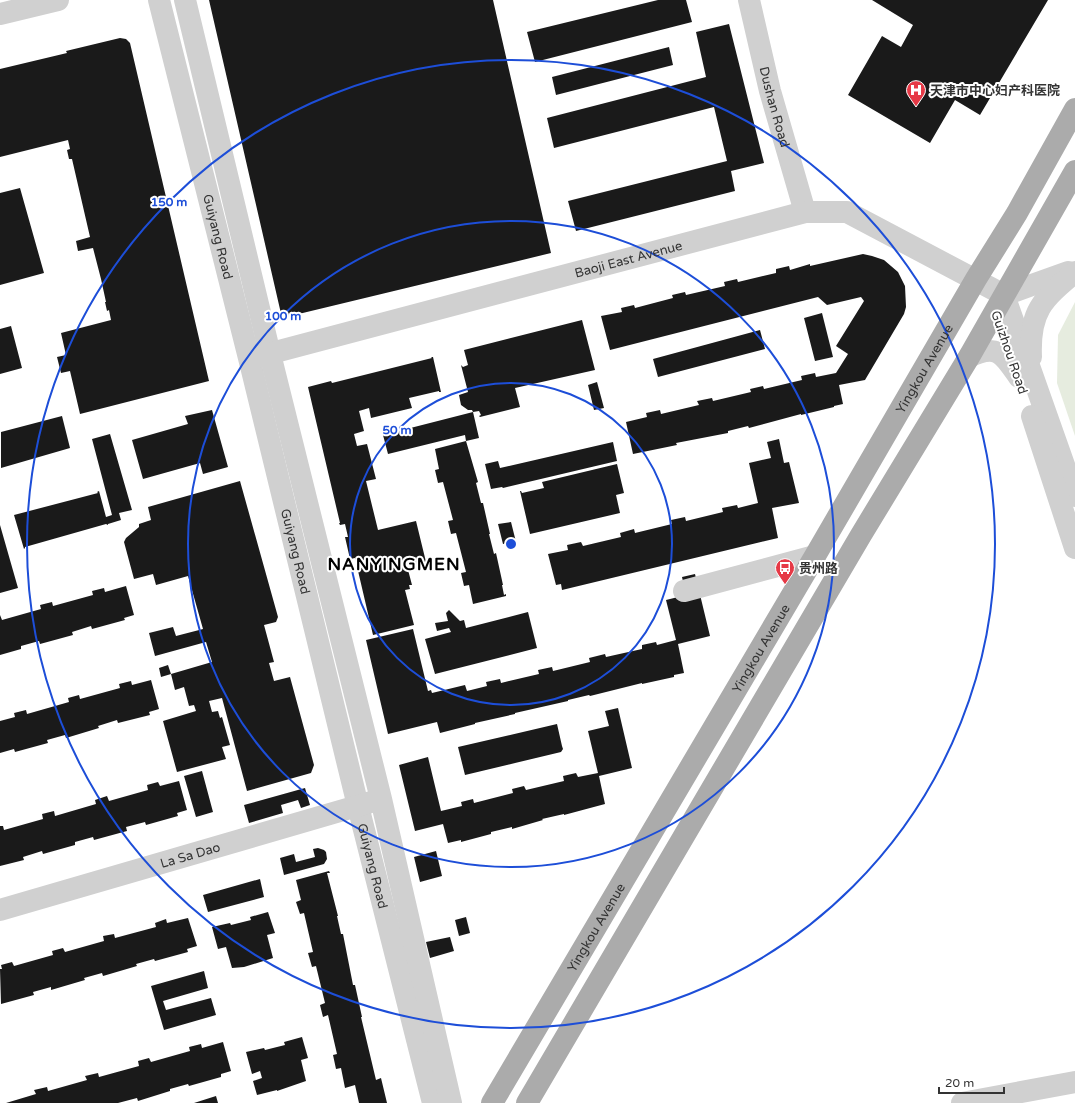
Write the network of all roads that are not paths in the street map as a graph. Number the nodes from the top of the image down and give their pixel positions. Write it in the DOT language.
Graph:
graph roads {
  1 [pos="58,0"];
  2 [pos="159,0"];
  3 [pos="185,0"];
  4 [pos="749,0"];
  5 [pos="0,14"];
  6 [pos="1075,109"];
  7 [pos="1075,171"];
  8 [pos="804,212"];
  9 [pos="1075,271"];
  10 [pos="976,279"];
  11 [pos="1000,302"];
  12 [pos="270,354"];
  13 [pos="969,357"];
  14 [pos="249,358"];
  15 [pos="1025,375"];
  16 [pos="1075,496"];
  17 [pos="861,535"];
  18 [pos="1075,548"];
  19 [pos="815,556"];
  20 [pos="684,590"];
  21 [pos="381,799"];
  22 [pos="358,806"];
  23 [pos="0,910"];
  24 [pos="1075,1082"];
  25 [pos="433,1103"];
  26 [pos="451,1103"];
  27 [pos="492,1103"];
  28 [pos="527,1103"];
  29 [pos="962,1103"];
  1 -- 5 [label="street"];
  2 -- 14 [label="street, Guiyang Road"];
  3 -- 12 [label="street, Guiyang Road"];
  4 -- 8 [label="street, Dushan Road"];
  6 -- 10 [label="main road, Yingkou Avenue"];
  7 -- 11 [label="main road"];
  8 -- 10 [label="street, Baoji East Avenue"];
  8 -- 12 [label="street, Baoji East Avenue"];
  9 -- 11 [label="street"];
  9 -- 15 [label="street"];
  10 -- 11 [label="street, Guizhou Road"];
  10 -- 19 [label="main road, Yingkou Avenue"];
  11 -- 13 [label="main road"];
  11 -- 15 [label="street, Guizhou Road"];
  12 -- 14 [label="street, Baoji East Avenue"];
  12 -- 21 [label="street, Guiyang Road"];
  13 -- 15 [label="street"];
  13 -- 17 [label="main road"];
  14 -- 22 [label="street, Guiyang Road"];
  15 -- 16 [label="street, Guizhou Road"];
  15 -- 18 [label="street, Guizhou Road"];
  17 -- 19 [label="main road"];
  17 -- 28 [label="main road"];
  19 -- 20 [label="street"];
  19 -- 27 [label="main road, Yingkou Avenue"];
  21 -- 22 [label="street, La Sa Dao"];
  21 -- 26 [label="street, Guiyang Road"];
  22 -- 23 [label="street, La Sa Dao"];
  22 -- 25 [label="street, Guiyang Road"];
  24 -- 29 [label="street"];
}
